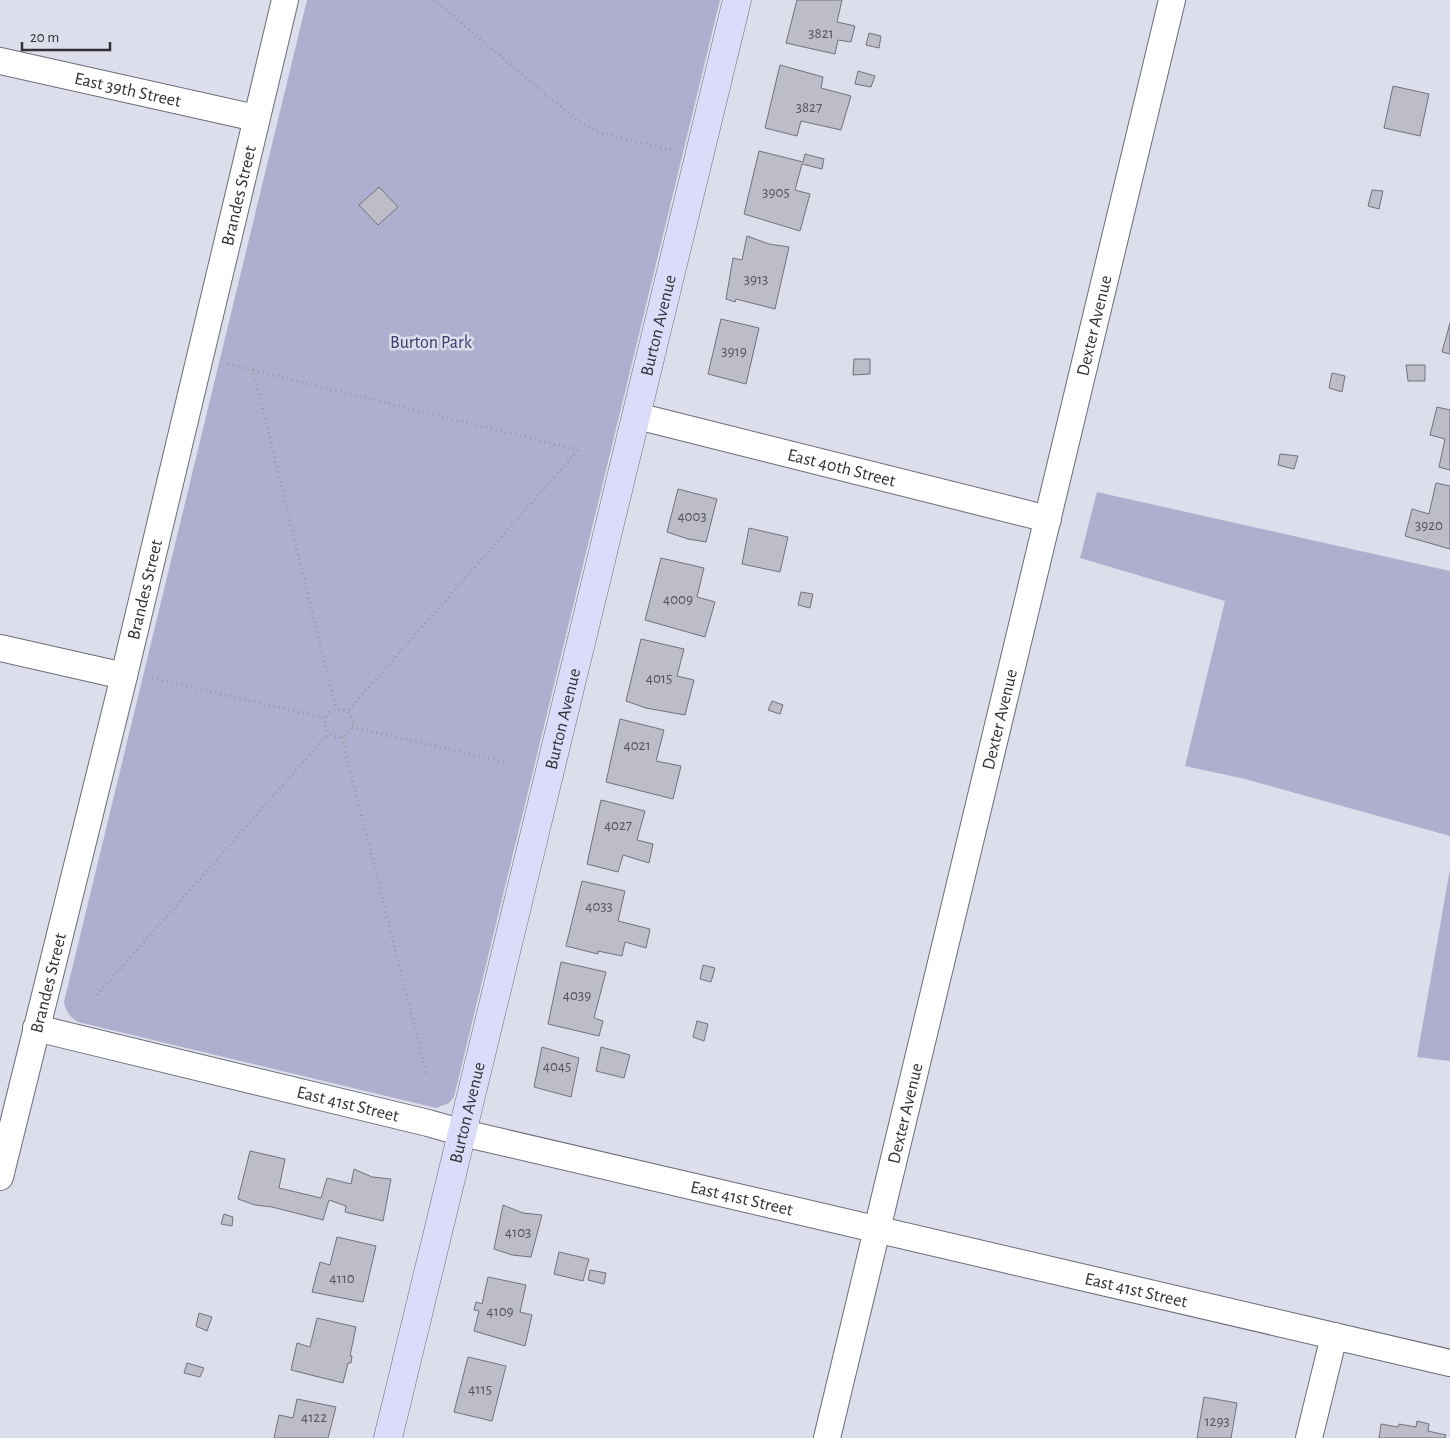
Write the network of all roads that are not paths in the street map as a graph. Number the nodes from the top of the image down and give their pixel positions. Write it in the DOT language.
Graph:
graph roads {
  1 [pos="285,0"];
  2 [pos="737,0"];
  3 [pos="1172,0"];
  4 [pos="0,61"];
  5 [pos="256,118"];
  6 [pos="637,416"];
  7 [pos="1048,519"];
  8 [pos="0,648"];
  9 [pos="134,676"];
  10 [pos="36,1028"];
  11 [pos="463,1134"];
  12 [pos="0,1177"];
  13 [pos="877,1231"];
  14 [pos="1334,1336"];
  15 [pos="1450,1363"];
  16 [pos="388,1438"];
  17 [pos="827,1438"];
  18 [pos="1309,1438"];
  1 -- 5 [label="street, Brandes Street"];
  2 -- 6 [label="street, Burton Avenue"];
  3 -- 7 [label="street, Dexter Avenue"];
  4 -- 5 [label="street, East 39th Street"];
  5 -- 9 [label="street, Brandes Street"];
  6 -- 7 [label="street, East 40th Street"];
  6 -- 11 [label="street, Burton Avenue"];
  7 -- 13 [label="street, Dexter Avenue"];
  8 -- 9 [label="street"];
  9 -- 10 [label="street, Brandes Street"];
  10 -- 11 [label="street, East 41st Street"];
  10 -- 12 [label="street, Brandes Street"];
  11 -- 13 [label="street, East 41st Street"];
  11 -- 16 [label="street, Burton Avenue"];
  13 -- 14 [label="street, East 41st Street"];
  13 -- 17 [label="street, Dexter Avenue"];
  14 -- 15 [label="street, East 41st Street"];
  14 -- 18 [label="street"];
}
